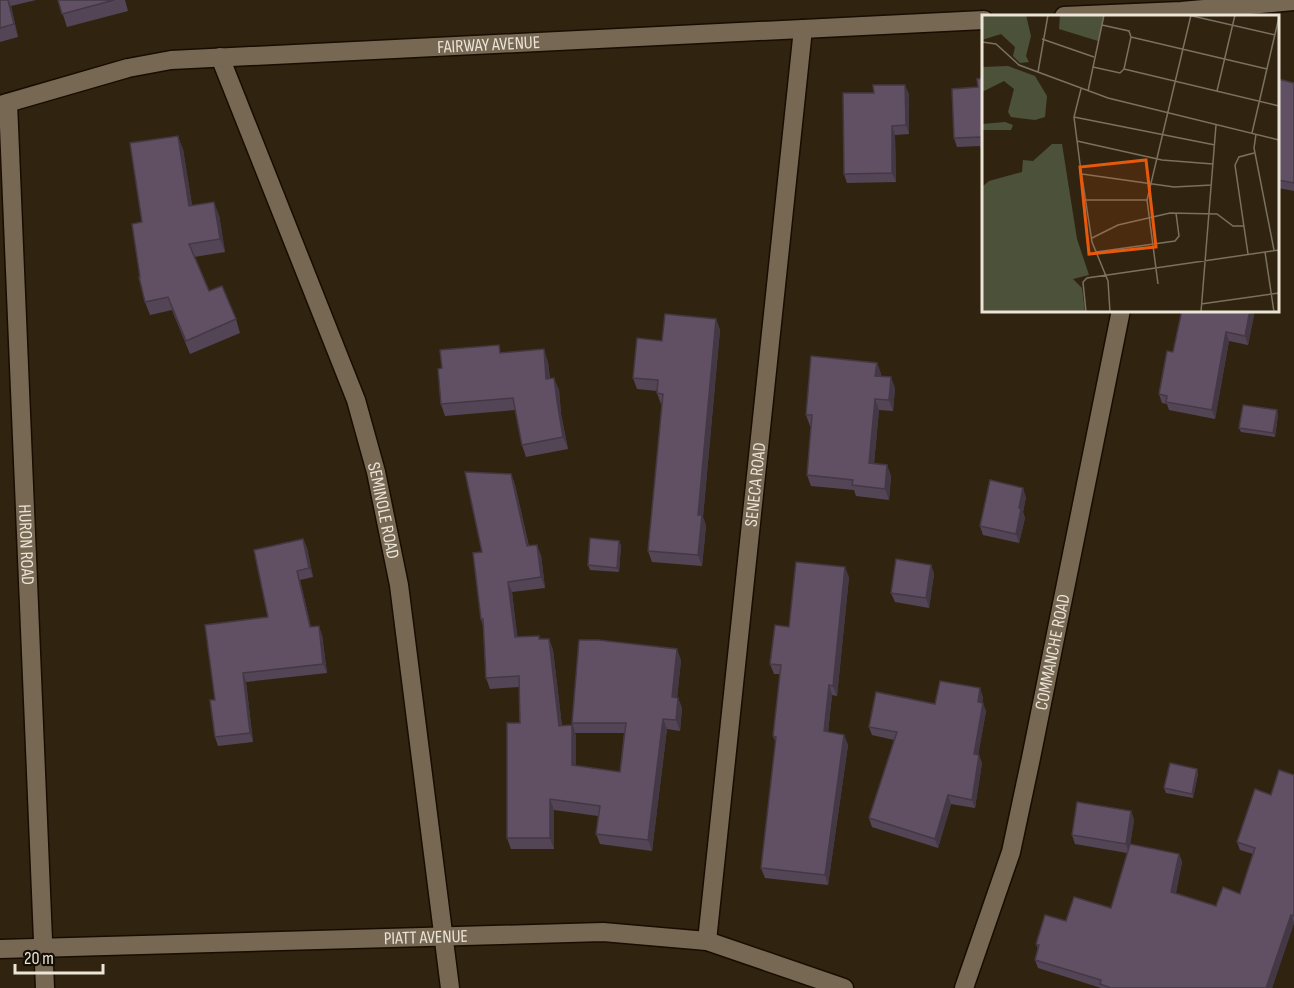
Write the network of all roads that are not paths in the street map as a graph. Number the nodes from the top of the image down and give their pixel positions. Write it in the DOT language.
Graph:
graph roads {
  1 [pos="1294,1"];
  2 [pos="1181,14"];
  3 [pos="1122,15"];
  4 [pos="982,20"];
  5 [pos="803,29"];
  6 [pos="220,57"];
  7 [pos="4,104"];
  8 [pos="1121,312"];
  9 [pos="444,935"];
  10 [pos="707,941"];
  11 [pos="44,947"];
  12 [pos="0,949"];
  13 [pos="45,988"];
  14 [pos="450,988"];
  15 [pos="844,988"];
  16 [pos="964,988"];
  1 -- 2 [label="street"];
  2 -- 3 [label="street"];
  4 -- 5 [label="street, FAIRWAY AVENUE"];
  5 -- 6 [label="street, FAIRWAY AVENUE"];
  5 -- 10 [label="street, SENECA ROAD"];
  6 -- 7 [label="street, FAIRWAY AVENUE"];
  6 -- 9 [label="street, SEMINOLE ROAD"];
  7 -- 11 [label="street, HURON ROAD"];
  8 -- 16 [label="street, COMMANCHE ROAD"];
  9 -- 10 [label="street, PIATT AVENUE"];
  9 -- 11 [label="street, PIATT AVENUE"];
  9 -- 14 [label="street, SEMINOLE ROAD"];
  10 -- 15 [label="street, PIATT AVENUE"];
  11 -- 12 [label="street, PIATT AVENUE"];
  11 -- 13 [label="street, HURON ROAD"];
}
